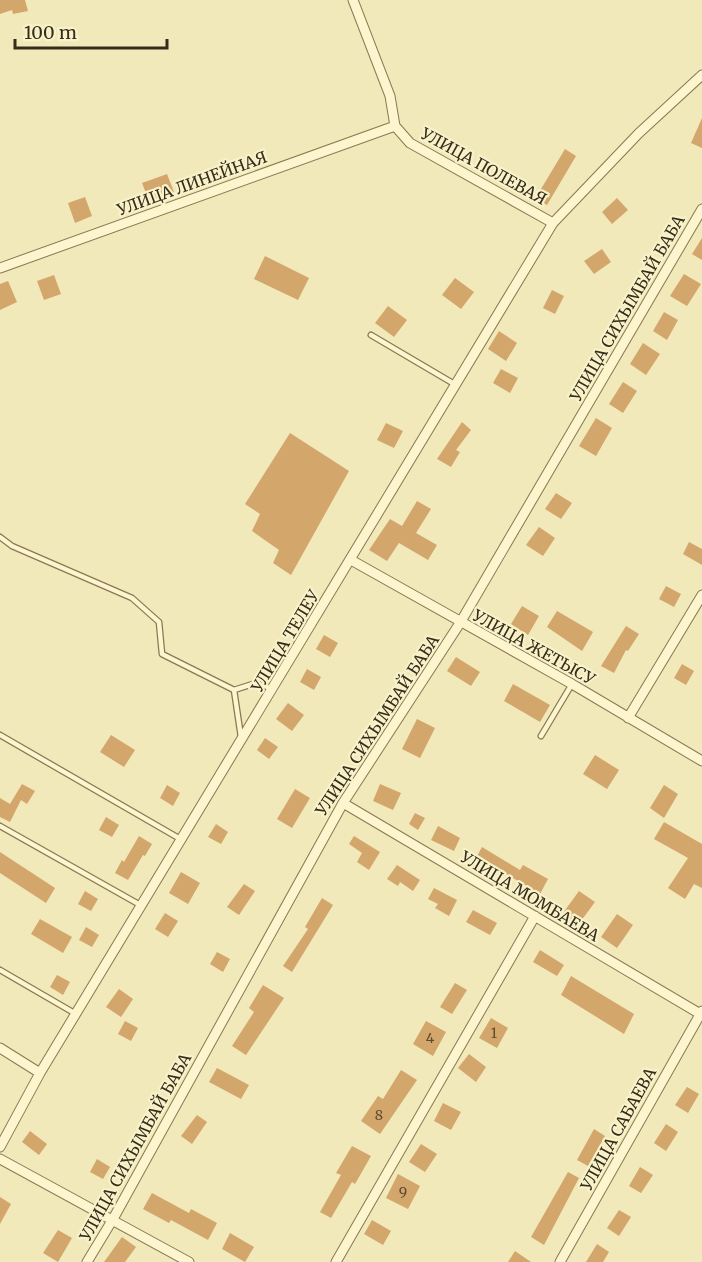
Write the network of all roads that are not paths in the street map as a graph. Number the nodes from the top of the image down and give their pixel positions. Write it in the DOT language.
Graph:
graph roads {
  1 [pos="353,0"];
  2 [pos="702,75"];
  3 [pos="395,126"];
  4 [pos="702,209"];
  5 [pos="553,223"];
  6 [pos="0,268"];
  7 [pos="371,335"];
  8 [pos="456,385"];
  9 [pos="0,537"];
  10 [pos="351,560"];
  11 [pos="702,595"];
  12 [pos="460,623"];
  13 [pos="572,684"];
  14 [pos="273,689"];
  15 [pos="234,690"];
  16 [pos="628,718"];
  17 [pos="541,735"];
  18 [pos="0,736"];
  19 [pos="242,741"];
  20 [pos="702,761"];
  21 [pos="343,803"];
  22 [pos="0,826"];
  23 [pos="182,840"];
  24 [pos="142,906"];
  25 [pos="535,916"];
  26 [pos="0,970"];
  27 [pos="701,1013"];
  28 [pos="76,1014"];
  29 [pos="0,1048"];
  30 [pos="40,1073"];
  31 [pos="0,1147"];
  32 [pos="0,1159"];
  33 [pos="113,1219"];
  34 [pos="87,1262"];
  35 [pos="189,1262"];
  36 [pos="336,1262"];
  37 [pos="560,1262"];
  1 -- 3 [label="street"];
  2 -- 5 [label="street, УЛИЦА ТЕЛЕУ"];
  3 -- 5 [label="street, УЛИЦА ПОЛЕВАЯ"];
  3 -- 6 [label="street, УЛИЦА ЛИНЕЙНАЯ"];
  4 -- 12 [label="street, УЛИЦА СИХЫМБАЙ БАБА"];
  5 -- 8 [label="street, УЛИЦА ТЕЛЕУ"];
  7 -- 8 [label="lane"];
  8 -- 10 [label="street, УЛИЦА ТЕЛЕУ"];
  9 -- 15 [label="lane"];
  10 -- 12 [label="street, УЛИЦА ЖЕТЫСУ"];
  10 -- 14 [label="street, УЛИЦА ТЕЛЕУ"];
  11 -- 16 [label="street"];
  12 -- 13 [label="street, УЛИЦА ЖЕТЫСУ"];
  12 -- 21 [label="street, УЛИЦА СИХЫМБАЙ БАБА"];
  13 -- 16 [label="street, УЛИЦА ЖЕТЫСУ"];
  13 -- 17 [label="lane"];
  14 -- 15 [label="lane"];
  14 -- 19 [label="street, УЛИЦА ТЕЛЕУ"];
  15 -- 19 [label="lane"];
  16 -- 20 [label="street, УЛИЦА ЖЕТЫСУ"];
  18 -- 23 [label="lane"];
  19 -- 23 [label="street, УЛИЦА ТЕЛЕУ"];
  21 -- 25 [label="street, УЛИЦА МОМБАЕВА"];
  21 -- 33 [label="street, УЛИЦА СИХЫМБАЙ БАБА"];
  22 -- 24 [label="lane"];
  23 -- 24 [label="street, УЛИЦА ТЕЛЕУ"];
  24 -- 28 [label="street, УЛИЦА ТЕЛЕУ"];
  25 -- 27 [label="street, УЛИЦА МОМБАЕВА"];
  25 -- 36 [label="street"];
  26 -- 28 [label="lane"];
  27 -- 37 [label="street, УЛИЦА САБАЕВА"];
  28 -- 30 [label="street, УЛИЦА ТЕЛЕУ"];
  29 -- 30 [label="street"];
  30 -- 31 [label="street, УЛИЦА ТЕЛЕУ"];
  32 -- 33 [label="street"];
  33 -- 34 [label="street, УЛИЦА СИХЫМБАЙ БАБА"];
  33 -- 35 [label="street"];
}
